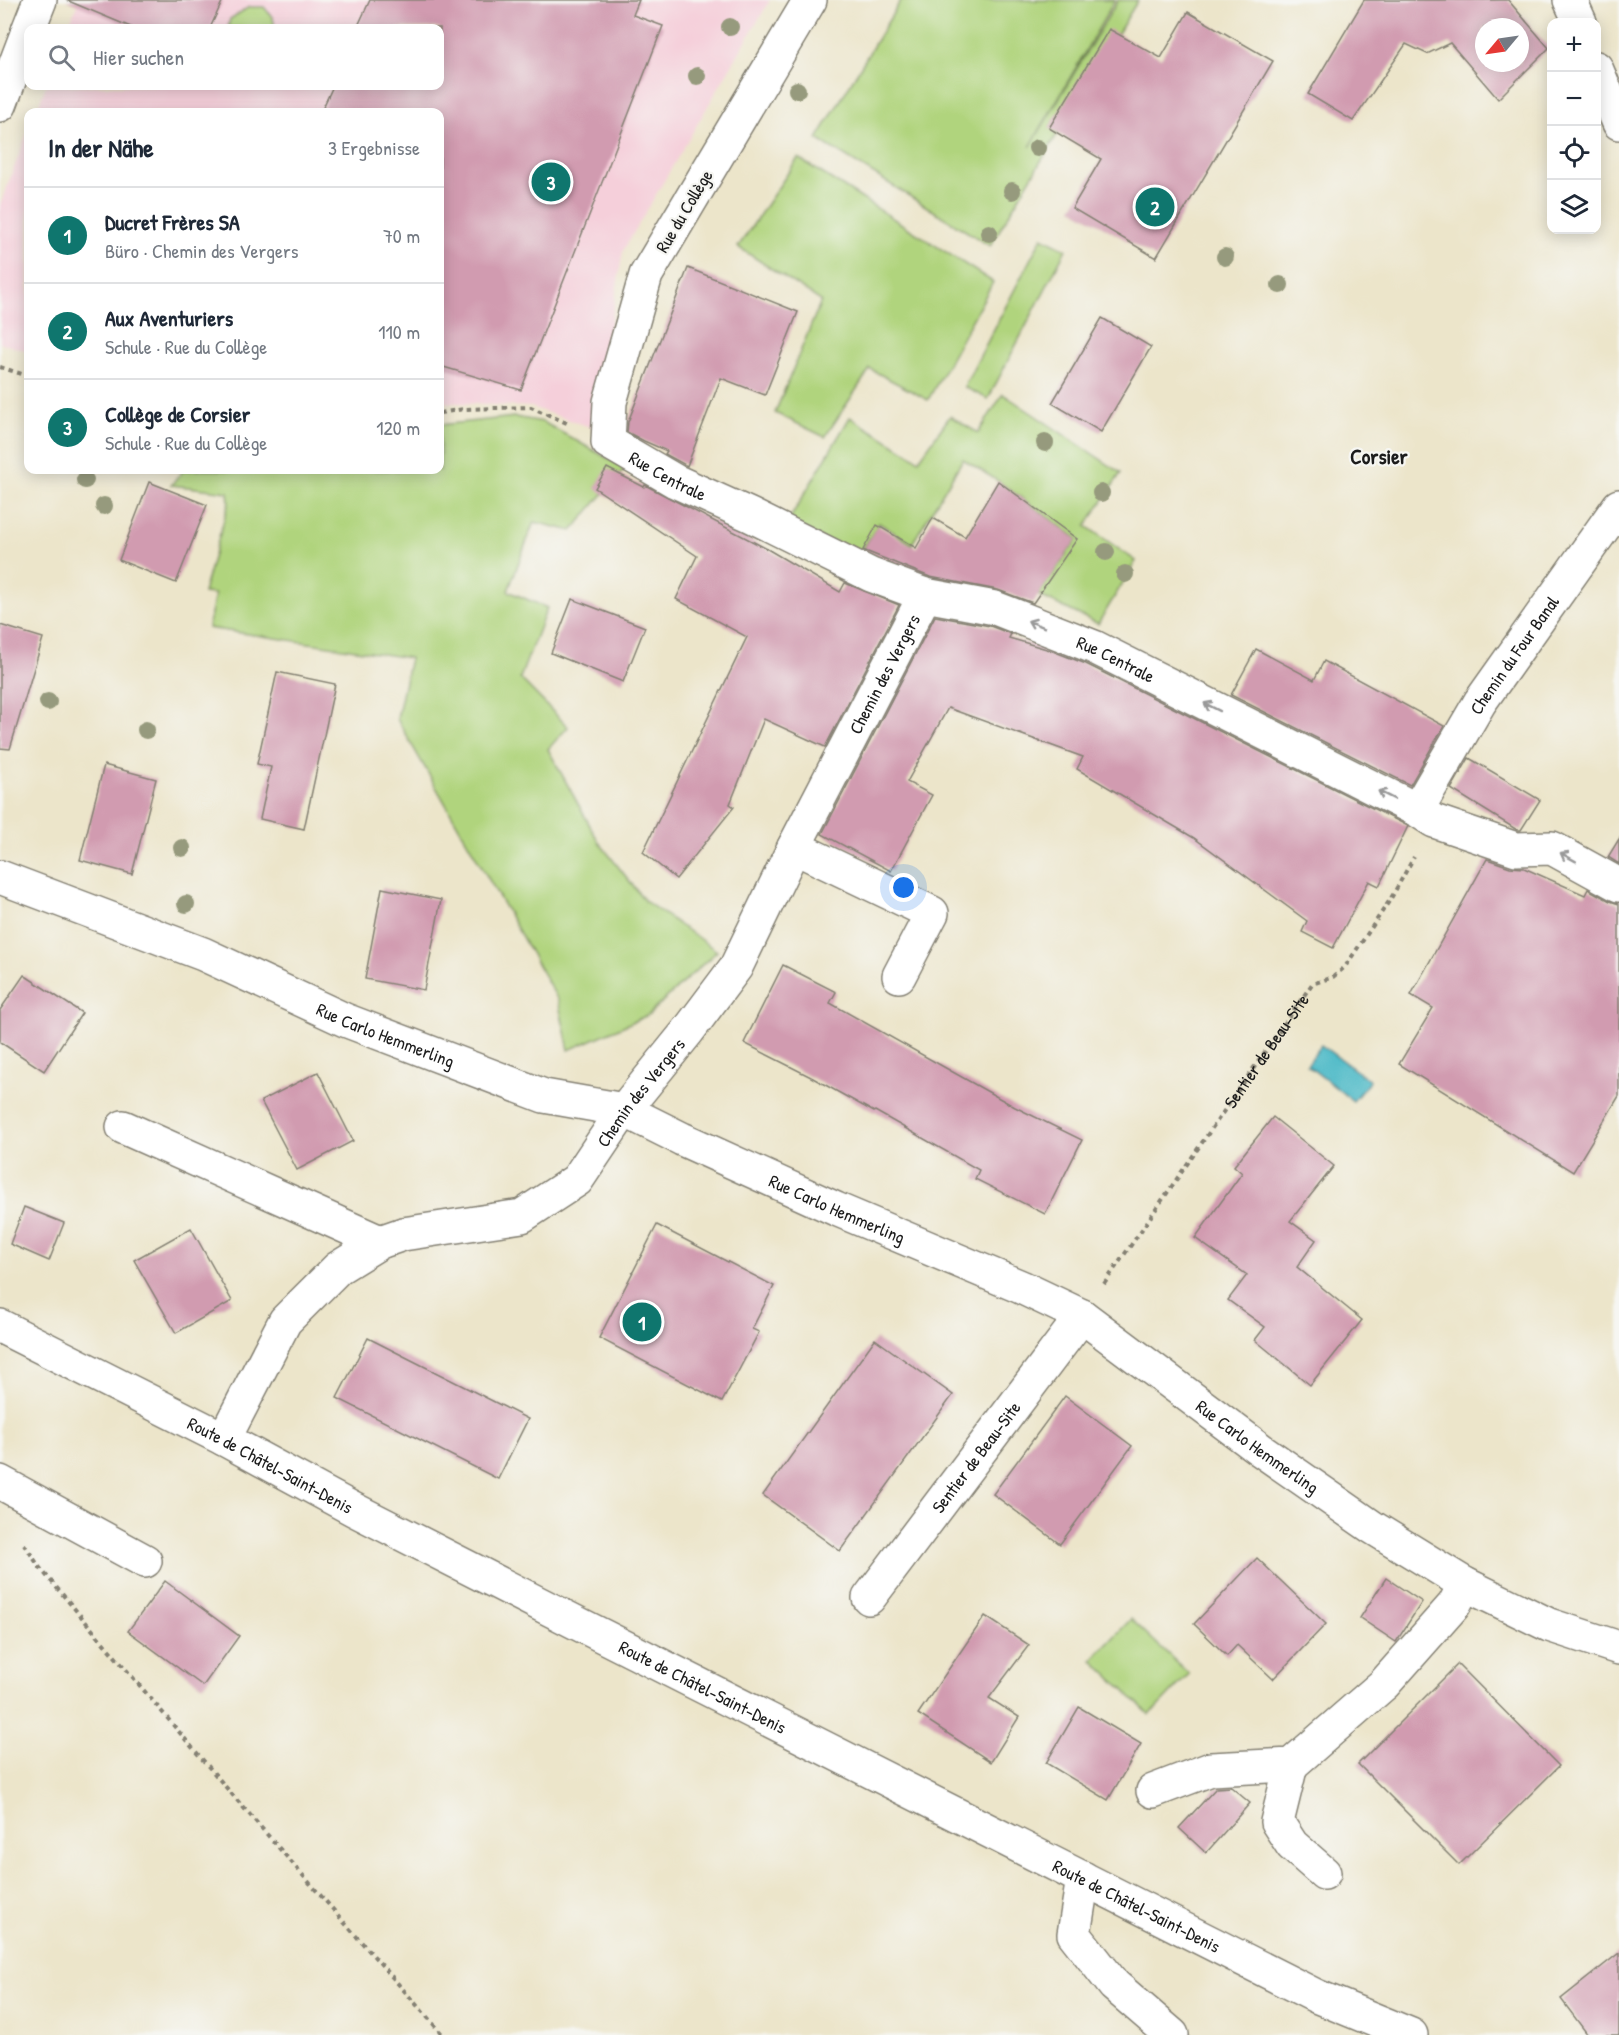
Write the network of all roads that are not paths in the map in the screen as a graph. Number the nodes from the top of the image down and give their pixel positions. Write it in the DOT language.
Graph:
graph roads {
  1 [pos="40,0"];
  2 [pos="810,0"];
  3 [pos="1570,0"];
  4 [pos="1578,18"];
  5 [pos="31,24"];
  6 [pos="24,43"];
  7 [pos="1598,72"];
  8 [pos="0,105"];
  9 [pos="1619,123"];
  10 [pos="608,442"];
  11 [pos="1619,506"];
  12 [pos="925,595"];
  13 [pos="1426,816"];
  14 [pos="794,847"];
  15 [pos="0,877"];
  16 [pos="1619,885"];
  17 [pos="899,976"];
  18 [pos="624,1110"];
  19 [pos="123,1127"];
  20 [pos="380,1242"];
  21 [pos="1082,1316"];
  22 [pos="0,1326"];
  23 [pos="224,1439"];
  24 [pos="0,1482"];
  25 [pos="146,1561"];
  26 [pos="1465,1584"];
  27 [pos="869,1598"];
  28 [pos="1619,1648"];
  29 [pos="1291,1766"];
  30 [pos="1153,1791"];
  31 [pos="1324,1874"];
  32 [pos="1083,1878"];
  33 [pos="1172,2035"];
  34 [pos="1411,2035"];
  1 -- 5 [label="street"];
  2 -- 10 [label="street, Rue du Collège"];
  3 -- 4 [label="street"];
  6 -- 8 [label="street"];
  7 -- 9 [label="street"];
  10 -- 12 [label="street, Rue Centrale"];
  11 -- 13 [label="street, Chemin du Four Banal"];
  13 -- 12 [label="street, Rue Centrale, one-way"];
  12 -- 14 [label="street, Chemin des Vergers"];
  16 -- 13 [label="street, Rue Centrale, one-way"];
  14 -- 17 [label="street"];
  14 -- 18 [label="street, Chemin des Vergers"];
  15 -- 18 [label="street, Rue Carlo Hemmerling"];
  18 -- 20 [label="street, Chemin des Vergers"];
  18 -- 21 [label="street, Rue Carlo Hemmerling"];
  19 -- 20 [label="street"];
  20 -- 23 [label="street, Chemin des Vergers"];
  21 -- 26 [label="street, Rue Carlo Hemmerling"];
  21 -- 27 [label="street, Sentier de Beau-Site"];
  22 -- 23 [label="street, Route de Châtel-Saint-Denis"];
  23 -- 32 [label="street, Route de Châtel-Saint-Denis"];
  24 -- 25 [label="street"];
  26 -- 28 [label="street, Rue Carlo Hemmerling"];
  26 -- 29 [label="street"];
  29 -- 30 [label="street"];
  29 -- 31 [label="street"];
  32 -- 33 [label="street"];
  32 -- 34 [label="street, Route de Châtel-Saint-Denis"];
}
